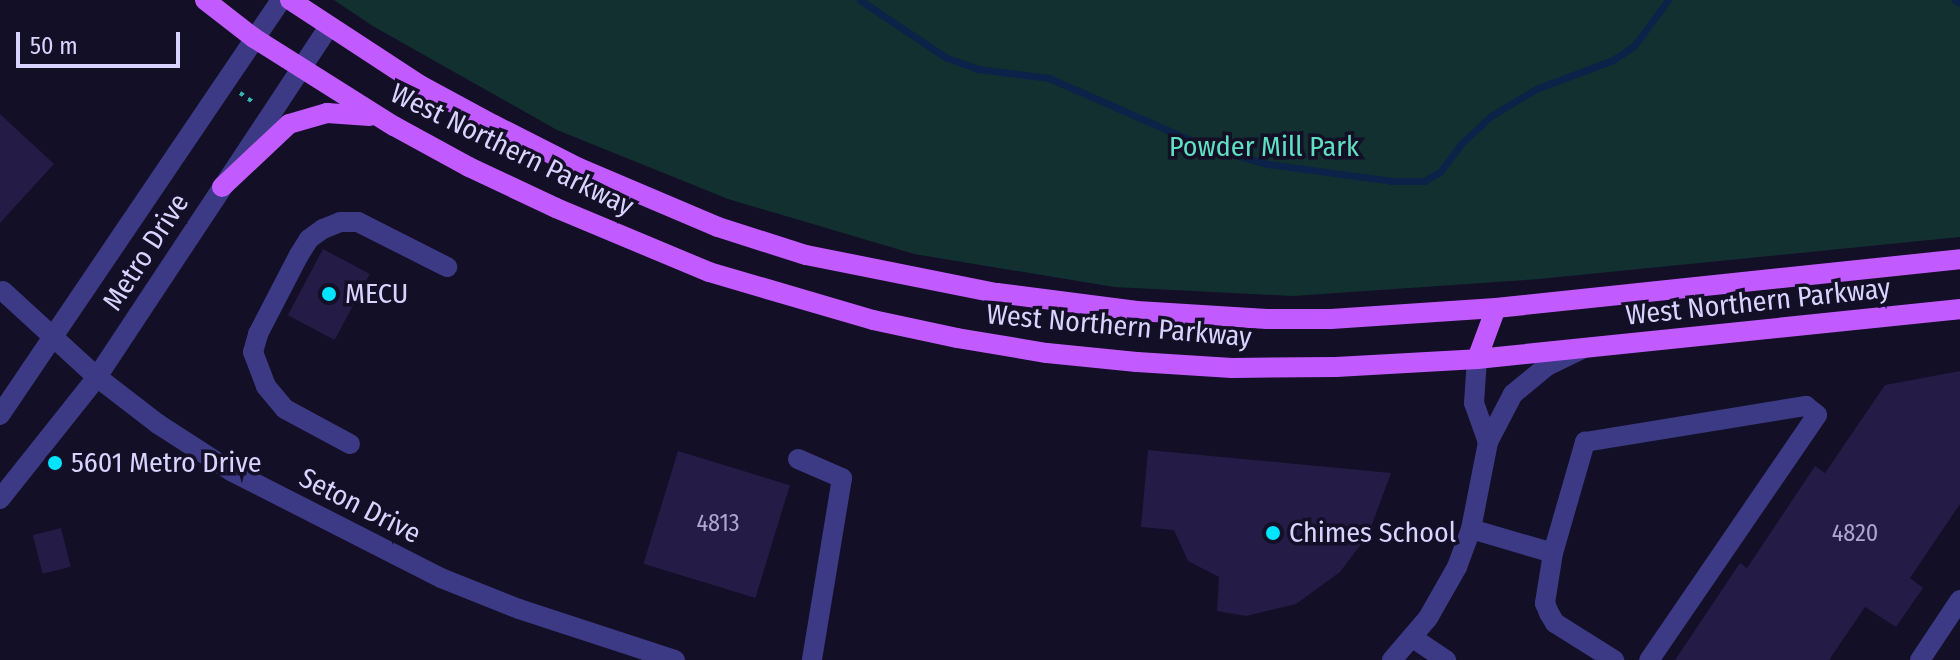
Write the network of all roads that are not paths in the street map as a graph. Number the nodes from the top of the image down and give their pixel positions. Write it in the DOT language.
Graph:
graph roads {
  1 [pos="205,0"];
  2 [pos="281,0"];
  3 [pos="290,0"];
  4 [pos="328,28"];
  5 [pos="254,38"];
  6 [pos="300,69"];
  7 [pos="381,118"];
  8 [pos="222,187"];
  9 [pos="1960,259"];
  10 [pos="447,267"];
  11 [pos="3,291"];
  12 [pos="1496,308"];
  13 [pos="1960,309"];
  14 [pos="56,337"];
  15 [pos="1582,349"];
  16 [pos="1477,359"];
  17 [pos="97,377"];
  18 [pos="0,415"];
  19 [pos="1488,442"];
  20 [pos="350,444"];
  21 [pos="798,459"];
  22 [pos="0,499"];
  23 [pos="1471,529"];
  24 [pos="1553,553"];
  25 [pos="1960,600"];
  26 [pos="1413,638"];
  27 [pos="625,653"];
  28 [pos="675,660"];
  29 [pos="812,660"];
  30 [pos="1392,660"];
  31 [pos="1446,660"];
  32 [pos="1614,660"];
  33 [pos="1649,660"];
  34 [pos="1920,660"];
  1 -- 5 [label="main road, West Northern Parkway"];
  2 -- 5 [label="street, Metro Drive"];
  3 -- 4 [label="main road, West Northern Parkway"];
  4 -- 6 [label="street, Metro Drive"];
  4 -- 12 [label="main road, West Northern Parkway"];
  5 -- 6 [label="main road, West Northern Parkway"];
  5 -- 14 [label="street, Metro Drive"];
  6 -- 7 [label="main road, West Northern Parkway"];
  6 -- 8 [label="street, Metro Drive"];
  7 -- 8 [label="main road"];
  7 -- 16 [label="main road, West Northern Parkway"];
  8 -- 17 [label="street, Metro Drive"];
  9 -- 12 [label="main road, West Northern Parkway"];
  10 -- 20 [label="street"];
  11 -- 14 [label="street, Seton Drive"];
  12 -- 16 [label="main road"];
  13 -- 15 [label="main road, West Northern Parkway"];
  14 -- 17 [label="street, Seton Drive"];
  14 -- 18 [label="street, Metro Drive"];
  15 -- 16 [label="main road, West Northern Parkway"];
  15 -- 19 [label="street"];
  16 -- 19 [label="street"];
  17 -- 22 [label="street, Metro Drive"];
  17 -- 27 [label="street, Seton Drive"];
  19 -- 23 [label="street"];
  21 -- 29 [label="street"];
  23 -- 24 [label="street"];
  23 -- 26 [label="street"];
  24 -- 32 [label="street"];
  24 -- 33 [label="street"];
  25 -- 34 [label="street"];
  26 -- 30 [label="street"];
  26 -- 31 [label="street"];
  27 -- 28 [label="street, Seton Drive"];
}
